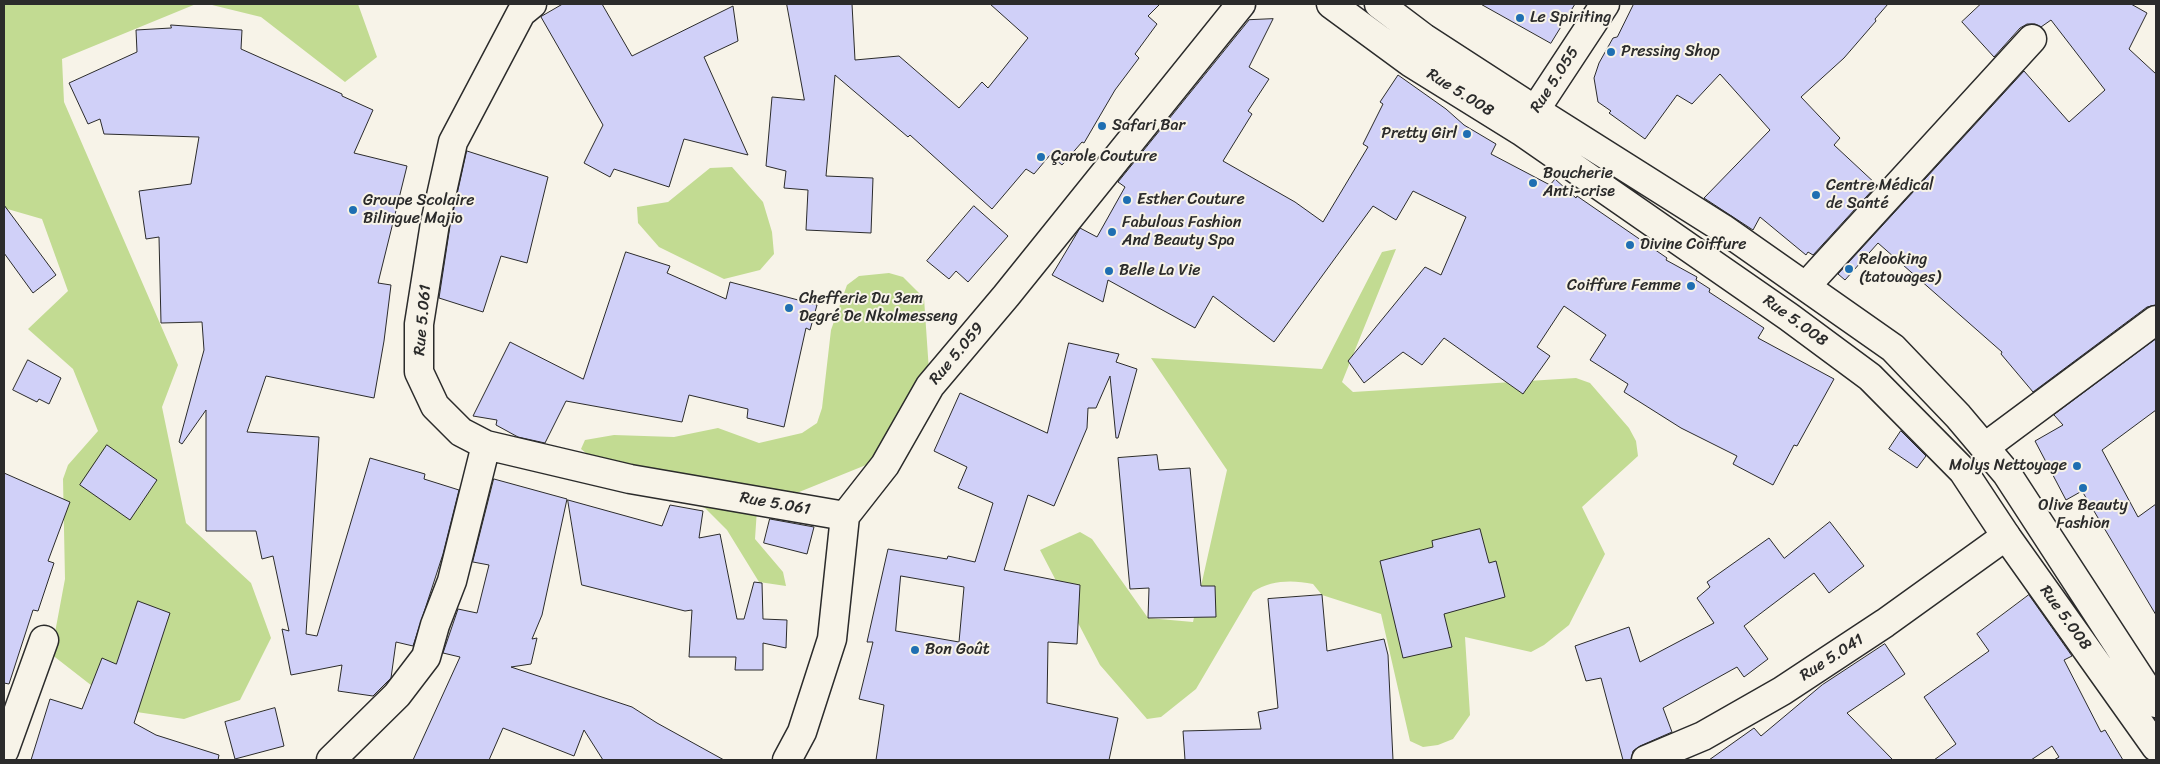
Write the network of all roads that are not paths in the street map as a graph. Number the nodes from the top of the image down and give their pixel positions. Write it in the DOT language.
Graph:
graph roads {
  1 [pos="532,4"];
  2 [pos="1241,4"];
  3 [pos="1331,4"];
  4 [pos="1379,4"];
  5 [pos="1606,4"];
  6 [pos="2032,39"];
  7 [pos="1528,121"];
  8 [pos="1806,286"];
  9 [pos="2156,320"];
  10 [pos="486,445"];
  11 [pos="1985,447"];
  12 [pos="844,516"];
  13 [pos="2006,536"];
  14 [pos="44,640"];
  15 [pos="2156,703"];
  16 [pos="2156,746"];
  17 [pos="4,751"];
  18 [pos="331,760"];
  19 [pos="788,760"];
  20 [pos="1646,760"];
  1 -- 10 [label="street, Rue 5.061"];
  2 -- 12 [label="street, Rue 5.059"];
  3 -- 7 [label="street, Rue 5.008"];
  4 -- 7 [label="street, Rue 5.008"];
  5 -- 7 [label="street, Rue 5.055"];
  6 -- 8 [label="street"];
  7 -- 8 [label="street, Rue 5.008"];
  7 -- 13 [label="street, Rue 5.008"];
  8 -- 11 [label="street, Rue 5.008"];
  9 -- 11 [label="street"];
  10 -- 12 [label="street, Rue 5.061"];
  10 -- 18 [label="street"];
  11 -- 15 [label="street, Rue 5.008"];
  12 -- 19 [label="street"];
  13 -- 16 [label="street, Rue 5.008"];
  13 -- 20 [label="street, Rue 5.041"];
  14 -- 17 [label="street"];
}
